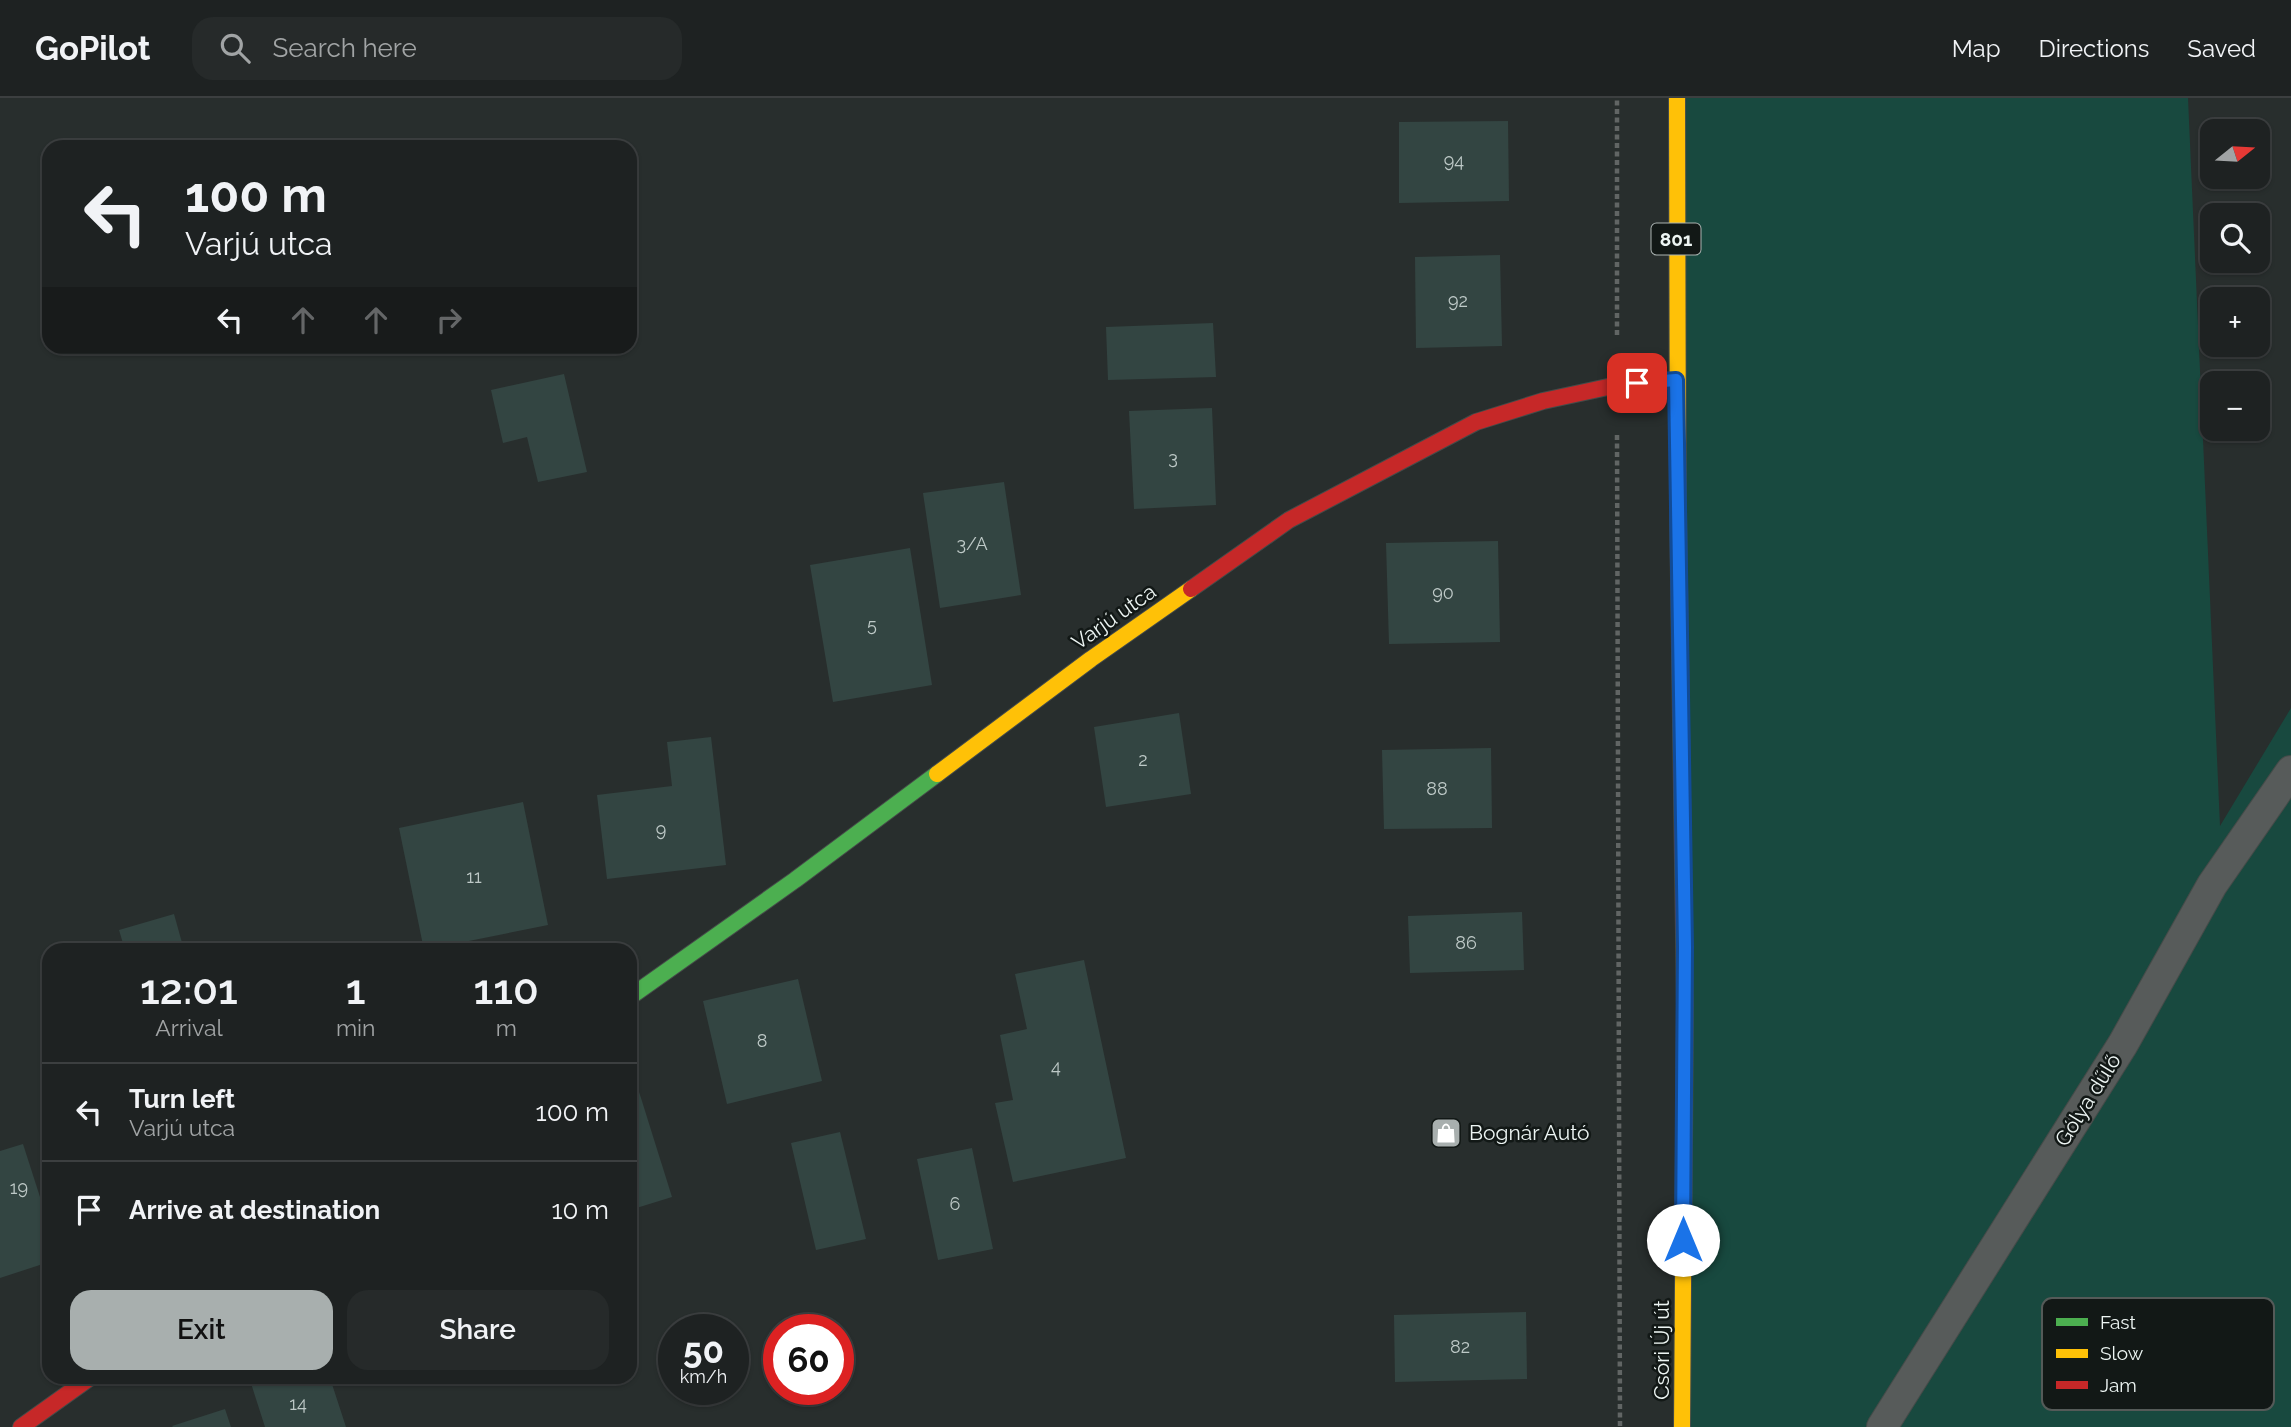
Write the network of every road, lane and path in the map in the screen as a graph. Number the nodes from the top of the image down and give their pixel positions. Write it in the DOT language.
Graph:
graph roads {
  1 [pos="1617,98"];
  2 [pos="1677,98"];
  3 [pos="1676,380"];
  4 [pos="1617,385"];
  5 [pos="2291,771"];
  6 [pos="637,991"];
  7 [pos="82,1384"];
  8 [pos="22,1427"];
  9 [pos="1620,1427"];
  10 [pos="1682,1427"];
  11 [pos="1882,1427"];
  1 -- 4 [label="path"];
  2 -- 3 [label="main road, Csóri Új út / 801"];
  3 -- 4 [label="main road, Varjú utca"];
  3 -- 10 [label="main road, Csóri Új út / 801"];
  4 -- 6 [label="main road, Varjú utca"];
  4 -- 9 [label="path"];
  5 -- 11 [label="lane, Gólya dűlő"];
  7 -- 8 [label="main road"];
}
